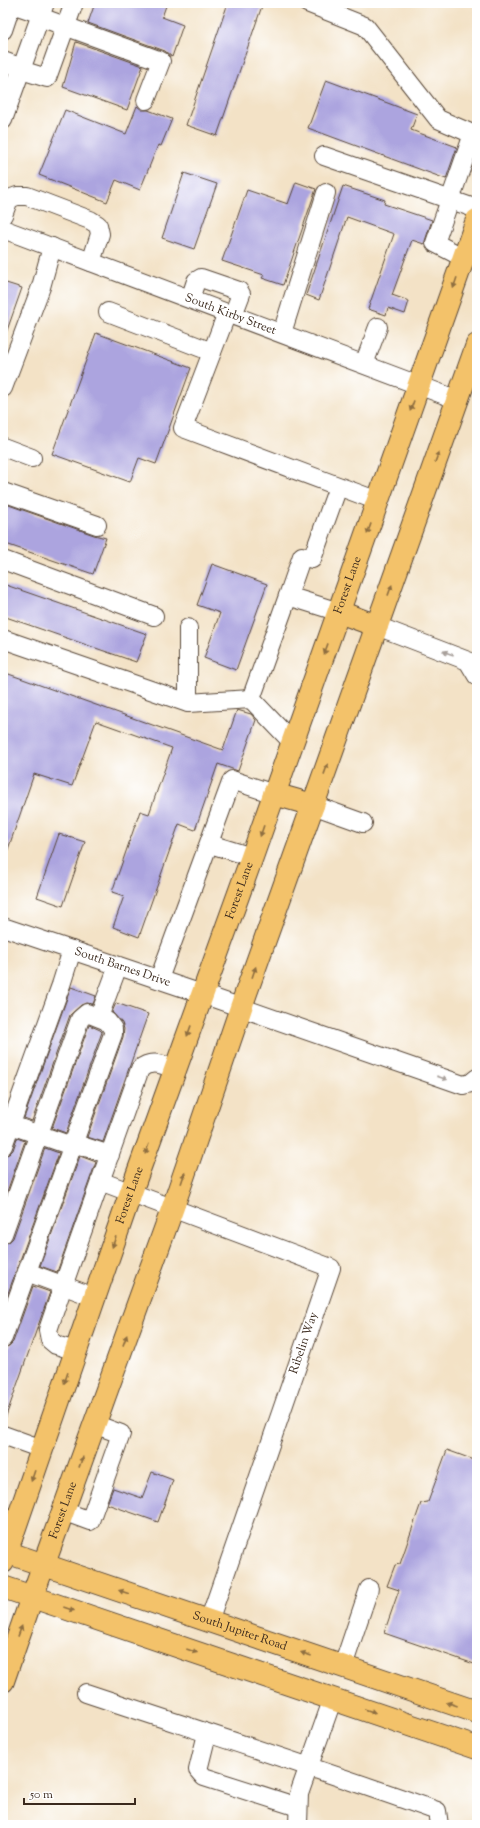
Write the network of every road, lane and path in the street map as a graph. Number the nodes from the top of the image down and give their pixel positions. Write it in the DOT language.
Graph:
graph roads {
  1 [pos="74,3"];
  2 [pos="307,3"];
  3 [pos="12,4"];
  4 [pos="42,11"];
  5 [pos="66,27"];
  6 [pos="3,30"];
  7 [pos="3,61"];
  8 [pos="15,75"];
  9 [pos="146,100"];
  10 [pos="3,120"];
  11 [pos="475,135"];
  12 [pos="324,156"];
  13 [pos="326,193"];
  14 [pos="450,199"];
  15 [pos="477,209"];
  16 [pos="3,215"];
  17 [pos="477,220"];
  18 [pos="3,229"];
  19 [pos="52,247"];
  20 [pos="464,258"];
  21 [pos="91,262"];
  22 [pos="190,299"];
  23 [pos="108,312"];
  24 [pos="230,314"];
  25 [pos="378,327"];
  26 [pos="282,333"];
  27 [pos="477,345"];
  28 [pos="212,352"];
  29 [pos="364,364"];
  30 [pos="419,386"];
  31 [pos="3,388"];
  32 [pos="458,400"];
  33 [pos="3,447"];
  34 [pos="32,458"];
  35 [pos="338,487"];
  36 [pos="3,492"];
  37 [pos="378,501"];
  38 [pos="97,525"];
  39 [pos="3,560"];
  40 [pos="288,596"];
  41 [pos="339,612"];
  42 [pos="154,616"];
  43 [pos="377,626"];
  44 [pos="188,628"];
  45 [pos="3,639"];
  46 [pos="477,676"];
  47 [pos="252,699"];
  48 [pos="188,703"];
  49 [pos="293,743"];
  50 [pos="274,794"];
  51 [pos="313,805"];
  52 [pos="363,823"];
  53 [pos="210,844"];
  54 [pos="252,857"];
  55 [pos="3,927"];
  56 [pos="72,950"];
  57 [pos="118,966"];
  58 [pos="159,979"];
  59 [pos="202,994"];
  60 [pos="241,1009"];
  61 [pos="100,1017"];
  62 [pos="176,1068"];
  63 [pos="477,1078"];
  64 [pos="11,1125"];
  65 [pos="39,1134"];
  66 [pos="73,1145"];
  67 [pos="3,1146"];
  68 [pos="110,1155"];
  69 [pos="100,1181"];
  70 [pos="131,1192"];
  71 [pos="173,1207"];
  72 [pos="3,1234"];
  73 [pos="27,1272"];
  74 [pos="62,1286"];
  75 [pos="94,1297"];
  76 [pos="3,1338"];
  77 [pos="76,1351"];
  78 [pos="3,1435"];
  79 [pos="42,1449"];
  80 [pos="4,1555"];
  81 [pos="44,1564"];
  82 [pos="3,1587"];
  83 [pos="369,1589"];
  84 [pos="32,1596"];
  85 [pos="209,1621"];
  86 [pos="343,1666"];
  87 [pos="3,1681"];
  88 [pos="86,1693"];
  89 [pos="333,1698"];
  90 [pos="477,1712"];
  91 [pos="207,1734"];
  92 [pos="477,1748"];
  93 [pos="309,1766"];
  94 [pos="298,1807"];
  95 [pos="298,1825"];
  96 [pos="439,1825"];
  1 -- 5 [label="street"];
  2 -- 11 [label="street"];
  3 -- 4 [label="street"];
  3 -- 6 [label="street"];
  4 -- 5 [label="street"];
  4 -- 8 [label="street"];
  5 -- 8 [label="street"];
  5 -- 9 [label="street"];
  7 -- 8 [label="street"];
  8 -- 10 [label="street"];
  11 -- 14 [label="street"];
  12 -- 14 [label="street"];
  13 -- 26 [label="street"];
  14 -- 15 [label="street"];
  14 -- 20 [label="street"];
  16 -- 21 [label="street"];
  17 -- 20 [label="main road, Forest Lane"];
  18 -- 19 [label="street, South Kirby Street"];
  19 -- 21 [label="street, South Kirby Street"];
  19 -- 31 [label="street"];
  20 -- 30 [label="main road, Forest Lane, one-way"];
  21 -- 22 [label="street, South Kirby Street"];
  22 -- 24 [label="street, South Kirby Street"];
  22 -- 24 [label="street"];
  23 -- 28 [label="street"];
  24 -- 26 [label="street, South Kirby Street"];
  24 -- 28 [label="street"];
  25 -- 29 [label="street"];
  26 -- 29 [label="street, South Kirby Street"];
  27 -- 32 [label="main road, Forest Lane"];
  28 -- 35 [label="street"];
  29 -- 30 [label="street, South Kirby Street"];
  30 -- 32 [label="street, South Kirby Street"];
  30 -- 37 [label="main road, Forest Lane, one-way"];
  43 -- 32 [label="main road, Forest Lane, one-way"];
  33 -- 34 [label="street"];
  35 -- 37 [label="street"];
  35 -- 40 [label="street"];
  36 -- 38 [label="street"];
  37 -- 41 [label="main road, Forest Lane, one-way"];
  39 -- 42 [label="street"];
  40 -- 41 [label="street"];
  40 -- 47 [label="street"];
  41 -- 43 [label="main road"];
  41 -- 49 [label="main road, Forest Lane, one-way"];
  46 -- 43 [label="street, one-way"];
  51 -- 43 [label="main road, Forest Lane, one-way"];
  44 -- 48 [label="street"];
  45 -- 48 [label="street"];
  47 -- 48 [label="street"];
  47 -- 49 [label="street"];
  49 -- 50 [label="main road, Forest Lane"];
  50 -- 51 [label="main road"];
  50 -- 53 [label="street"];
  50 -- 54 [label="main road, Forest Lane, one-way"];
  51 -- 52 [label="street"];
  60 -- 51 [label="main road, Forest Lane, one-way"];
  53 -- 54 [label="street"];
  53 -- 58 [label="street"];
  54 -- 59 [label="main road, Forest Lane"];
  55 -- 56 [label="street, South Barnes Drive"];
  56 -- 57 [label="street, South Barnes Drive"];
  56 -- 64 [label="street"];
  57 -- 58 [label="street, South Barnes Drive"];
  57 -- 61 [label="street"];
  58 -- 59 [label="street, South Barnes Drive"];
  59 -- 60 [label="street, South Barnes Drive"];
  59 -- 62 [label="main road, Forest Lane, one-way"];
  60 -- 63 [label="street, South Barnes Drive, one-way"];
  71 -- 60 [label="main road, Forest Lane, one-way"];
  61 -- 65 [label="street"];
  61 -- 66 [label="street"];
  62 -- 68 [label="street"];
  62 -- 70 [label="main road, Forest Lane, one-way"];
  64 -- 65 [label="street"];
  64 -- 67 [label="street"];
  65 -- 66 [label="street"];
  65 -- 72 [label="street"];
  66 -- 68 [label="street"];
  66 -- 73 [label="street"];
  68 -- 69 [label="street"];
  69 -- 70 [label="street, Ribelin Way"];
  69 -- 74 [label="street"];
  70 -- 71 [label="street, Ribelin Way"];
  70 -- 75 [label="main road, Forest Lane, one-way"];
  81 -- 71 [label="main road, Forest Lane, one-way"];
  71 -- 85 [label="street, Ribelin Way"];
  73 -- 74 [label="street"];
  73 -- 76 [label="street"];
  74 -- 75 [label="street"];
  74 -- 77 [label="street"];
  75 -- 77 [label="main road, Forest Lane"];
  77 -- 79 [label="main road, Forest Lane, one-way"];
  78 -- 79 [label="street"];
  79 -- 80 [label="main road, Forest Lane, one-way"];
  80 -- 81 [label="main road, South Jupiter Road"];
  81 -- 84 [label="main road, Forest Lane"];
  85 -- 81 [label="main road, South Jupiter Road, one-way"];
  82 -- 84 [label="main road"];
  83 -- 86 [label="street"];
  87 -- 84 [label="main road, Forest Lane, one-way"];
  84 -- 89 [label="main road, one-way"];
  86 -- 85 [label="main road, South Jupiter Road, one-way"];
  86 -- 89 [label="main road"];
  90 -- 86 [label="main road, South Jupiter Road, one-way"];
  88 -- 91 [label="street"];
  89 -- 92 [label="main road, one-way"];
  89 -- 93 [label="street"];
  91 -- 93 [label="street"];
  91 -- 94 [label="street"];
  93 -- 94 [label="street"];
  93 -- 96 [label="street"];
  94 -- 95 [label="street"];
}
